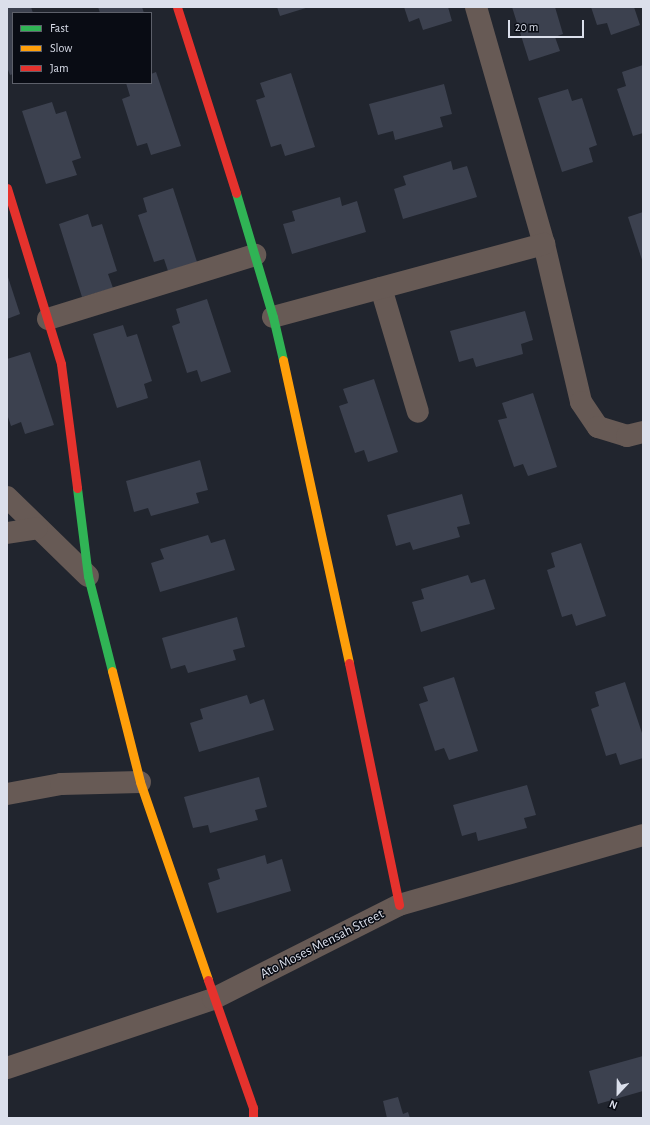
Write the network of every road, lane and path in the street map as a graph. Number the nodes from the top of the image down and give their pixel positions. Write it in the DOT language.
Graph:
graph roads {
  1 [pos="177,7"];
  2 [pos="476,7"];
  3 [pos="7,188"];
  4 [pos="544,244"];
  5 [pos="255,255"];
  6 [pos="381,288"];
  7 [pos="273,317"];
  8 [pos="48,319"];
  9 [pos="418,412"];
  10 [pos="643,432"];
  11 [pos="7,497"];
  12 [pos="37,528"];
  13 [pos="7,533"];
  14 [pos="88,576"];
  15 [pos="140,782"];
  16 [pos="7,794"];
  17 [pos="643,835"];
  18 [pos="399,906"];
  19 [pos="213,999"];
  20 [pos="7,1068"];
  21 [pos="253,1118"];
  1 -- 5 [label="street"];
  2 -- 4 [label="street"];
  3 -- 8 [label="street"];
  4 -- 6 [label="street"];
  4 -- 10 [label="street"];
  5 -- 7 [label="street"];
  5 -- 8 [label="street"];
  6 -- 7 [label="street"];
  6 -- 9 [label="street"];
  7 -- 18 [label="street"];
  8 -- 14 [label="street"];
  11 -- 12 [label="street"];
  12 -- 13 [label="street"];
  12 -- 14 [label="street"];
  14 -- 15 [label="street"];
  15 -- 16 [label="street"];
  15 -- 19 [label="street"];
  17 -- 18 [label="street, Ato Moses Mensah Street"];
  18 -- 19 [label="street, Ato Moses Mensah Street"];
  19 -- 20 [label="street, Ato Moses Mensah Street"];
  19 -- 21 [label="street"];
}
